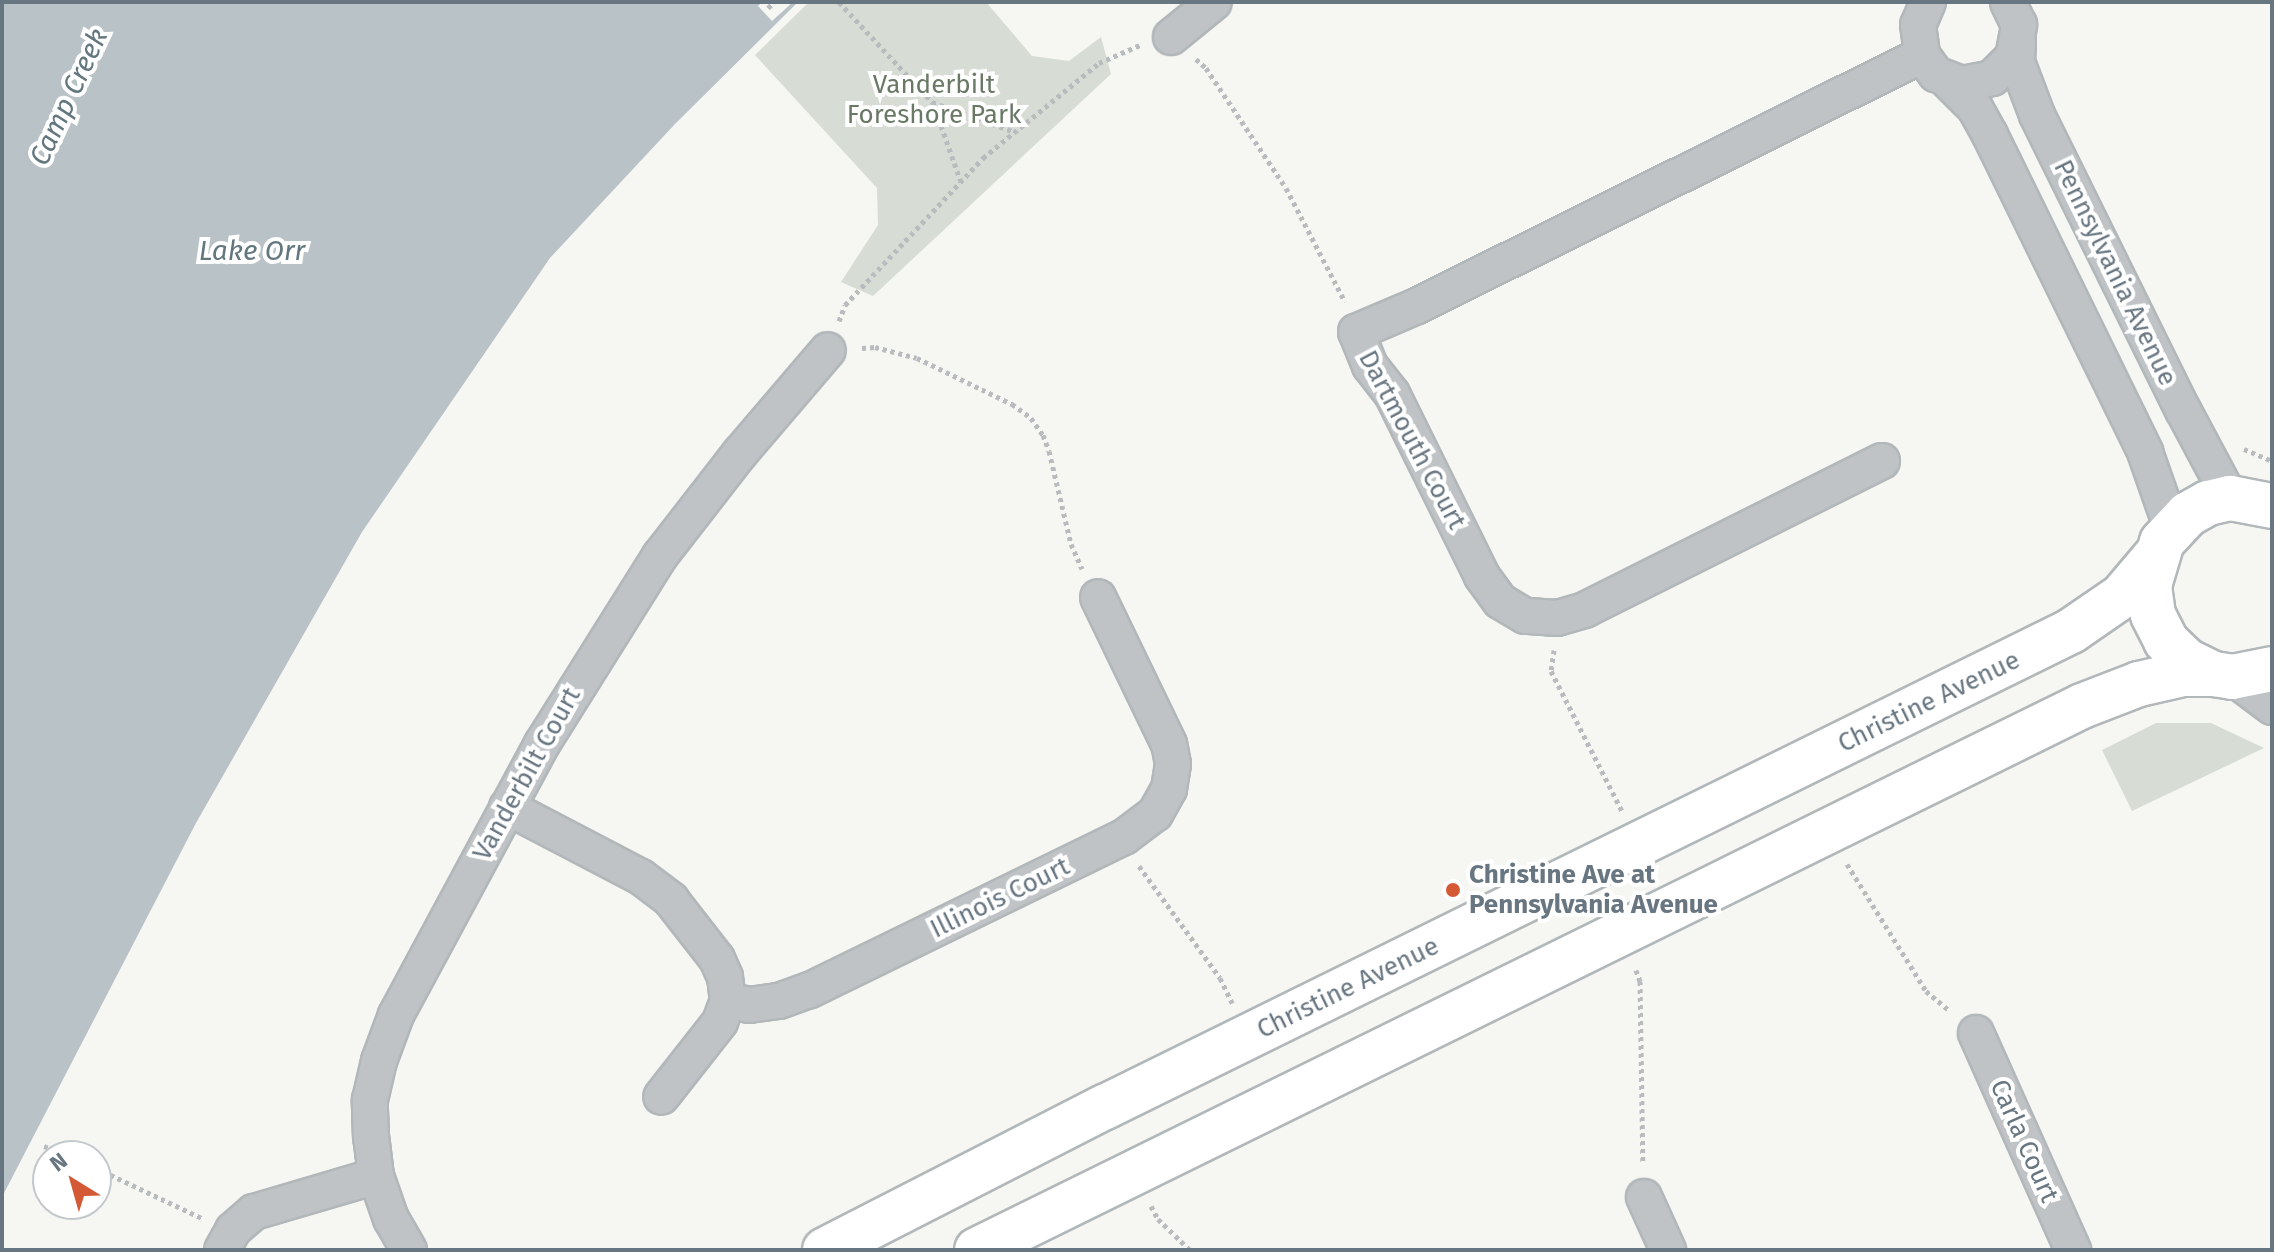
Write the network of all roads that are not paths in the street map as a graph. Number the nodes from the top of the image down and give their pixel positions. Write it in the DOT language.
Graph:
graph roads {
  1 [pos="1214,2"];
  2 [pos="1928,2"];
  3 [pos="2018,14"];
  4 [pos="1171,37"];
  5 [pos="1922,55"];
  6 [pos="1947,80"];
  7 [pos="828,350"];
  8 [pos="1882,461"];
  9 [pos="2259,502"];
  10 [pos="2163,543"];
  11 [pos="1098,597"];
  12 [pos="2239,673"];
  13 [pos="2272,707"];
  14 [pos="507,807"];
  15 [pos="728,1000"];
  16 [pos="1976,1033"];
  17 [pos="661,1097"];
  18 [pos="376,1176"];
  19 [pos="1644,1197"];
  20 [pos="226,1242"];
  21 [pos="409,1250"];
  22 [pos="825,1250"];
  23 [pos="977,1250"];
  24 [pos="1668,1250"];
  25 [pos="2073,1250"];
  1 -- 4 [label="street"];
  2 -- 5 [label="street"];
  3 -- 6 [label="street"];
  3 -- 9 [label="street, Pennsylvania Avenue"];
  5 -- 6 [label="street, Pennsylvania Avenue"];
  5 -- 8 [label="street, Dartmouth Court"];
  6 -- 10 [label="street, Pennsylvania Avenue"];
  7 -- 14 [label="street, Vanderbilt Court"];
  9 -- 10 [label="main road, Christine Avenue"];
  10 -- 12 [label="main road"];
  10 -- 22 [label="main road, Christine Avenue"];
  11 -- 15 [label="street, Illinois Court"];
  12 -- 13 [label="street"];
  12 -- 23 [label="main road"];
  14 -- 15 [label="street"];
  14 -- 18 [label="street, Vanderbilt Court"];
  15 -- 17 [label="street"];
  16 -- 25 [label="street, Carla Court"];
  18 -- 20 [label="street"];
  18 -- 21 [label="street, Vanderbilt Court"];
  19 -- 24 [label="street"];
}
